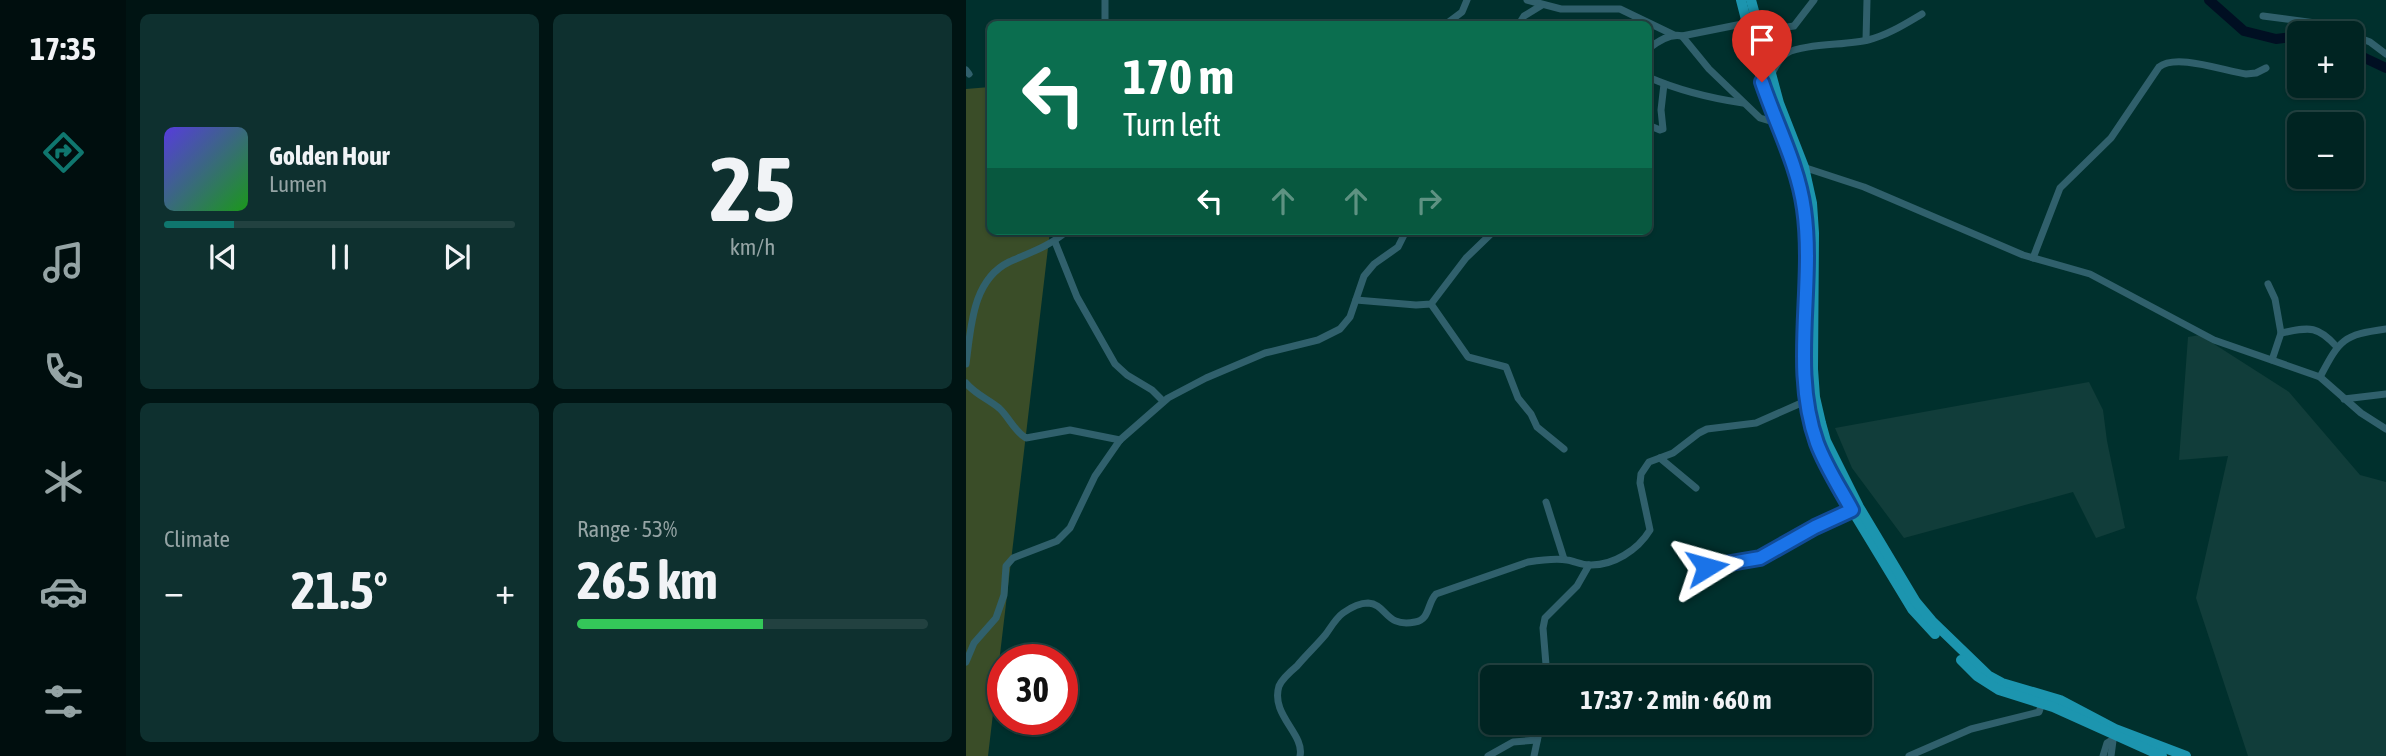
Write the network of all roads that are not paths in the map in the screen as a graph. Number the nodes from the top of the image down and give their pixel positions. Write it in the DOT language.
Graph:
graph roads {
  1 [pos="1105,0"];
  2 [pos="1467,0"];
  3 [pos="1527,0"];
  4 [pos="1741,0"];
  5 [pos="1751,0"];
  6 [pos="1814,0"];
  7 [pos="1867,0"];
  8 [pos="1542,5"];
  9 [pos="1922,13"];
  10 [pos="2263,16"];
  11 [pos="1105,21"];
  12 [pos="1450,21"];
  13 [pos="1524,21"];
  14 [pos="1647,21"];
  15 [pos="2300,21"];
  16 [pos="1652,23"];
  17 [pos="1751,29"];
  18 [pos="1678,35"];
  19 [pos="1866,40"];
  20 [pos="2364,40"];
  21 [pos="1652,46"];
  22 [pos="2386,54"];
  23 [pos="2266,68"];
  24 [pos="1771,76"];
  25 [pos="1652,78"];
  26 [pos="1664,84"];
  27 [pos="1744,103"];
  28 [pos="1783,124"];
  29 [pos="1652,127"];
  30 [pos="1799,166"];
  31 [pos="1063,235"];
  32 [pos="1404,235"];
  33 [pos="1490,235"];
  34 [pos="1055,242"];
  35 [pos="2033,258"];
  36 [pos="2268,284"];
  37 [pos="1356,300"];
  38 [pos="1431,304"];
  39 [pos="2386,329"];
  40 [pos="2281,333"];
  41 [pos="2336,346"];
  42 [pos="2272,360"];
  43 [pos="966,363"];
  44 [pos="2320,377"];
  45 [pos="966,383"];
  46 [pos="2386,394"];
  47 [pos="1811,399"];
  48 [pos="2344,399"];
  49 [pos="1163,401"];
  50 [pos="2386,429"];
  51 [pos="1120,440"];
  52 [pos="1564,449"];
  53 [pos="1660,458"];
  54 [pos="1696,488"];
  55 [pos="1546,502"];
  56 [pos="1856,508"];
  57 [pos="1564,559"];
  58 [pos="1588,565"];
  59 [pos="1707,567"];
  60 [pos="966,662"];
  61 [pos="1546,665"];
  62 [pos="2043,700"];
  63 [pos="1538,735"];
  64 [pos="2114,735"];
  65 [pos="1537,740"];
  66 [pos="1300,756"];
  67 [pos="1488,756"];
  68 [pos="1534,756"];
  69 [pos="1909,756"];
  70 [pos="2103,756"];
  71 [pos="2111,756"];
  72 [pos="2162,756"];
  73 [pos="2186,756"];
  1 -- 11 [label="street"];
  2 -- 12 [label="street"];
  3 -- 8 [label="street"];
  4 -- 17 [label="main road"];
  5 -- 17 [label="main road"];
  6 -- 17 [label="street"];
  7 -- 19 [label="street"];
  8 -- 13 [label="street"];
  8 -- 14 [label="street"];
  9 -- 19 [label="street"];
  10 -- 15 [label="street"];
  16 -- 18 [label="street"];
  17 -- 18 [label="street"];
  17 -- 24 [label="main road"];
  17 -- 28 [label="main road"];
  18 -- 21 [label="street"];
  18 -- 27 [label="street"];
  19 -- 24 [label="street"];
  20 -- 22 [label="street"];
  23 -- 35 [label="street"];
  24 -- 28 [label="main road"];
  25 -- 26 [label="street"];
  26 -- 27 [label="street"];
  26 -- 29 [label="street"];
  27 -- 28 [label="street"];
  28 -- 30 [label="main road"];
  30 -- 35 [label="street"];
  30 -- 47 [label="main road"];
  31 -- 34 [label="street"];
  32 -- 37 [label="street"];
  33 -- 38 [label="street"];
  34 -- 43 [label="street"];
  34 -- 49 [label="street"];
  35 -- 42 [label="street"];
  36 -- 40 [label="street"];
  37 -- 38 [label="street"];
  37 -- 49 [label="street"];
  38 -- 52 [label="street"];
  39 -- 41 [label="street"];
  40 -- 41 [label="street"];
  40 -- 42 [label="street"];
  41 -- 44 [label="street"];
  42 -- 44 [label="street"];
  44 -- 48 [label="street"];
  45 -- 51 [label="street"];
  46 -- 48 [label="street"];
  47 -- 53 [label="street"];
  47 -- 56 [label="main road"];
  48 -- 50 [label="street"];
  49 -- 51 [label="street"];
  51 -- 60 [label="street"];
  53 -- 54 [label="street"];
  53 -- 58 [label="street"];
  55 -- 57 [label="street"];
  56 -- 59 [label="street"];
  56 -- 62 [label="main road"];
  57 -- 58 [label="street"];
  57 -- 66 [label="street"];
  58 -- 61 [label="street"];
  62 -- 64 [label="main road"];
  62 -- 69 [label="street"];
  63 -- 65 [label="street"];
  64 -- 70 [label="street"];
  64 -- 71 [label="street"];
  64 -- 72 [label="main road"];
  64 -- 73 [label="main road"];
  65 -- 67 [label="street"];
  65 -- 68 [label="street"];
}
